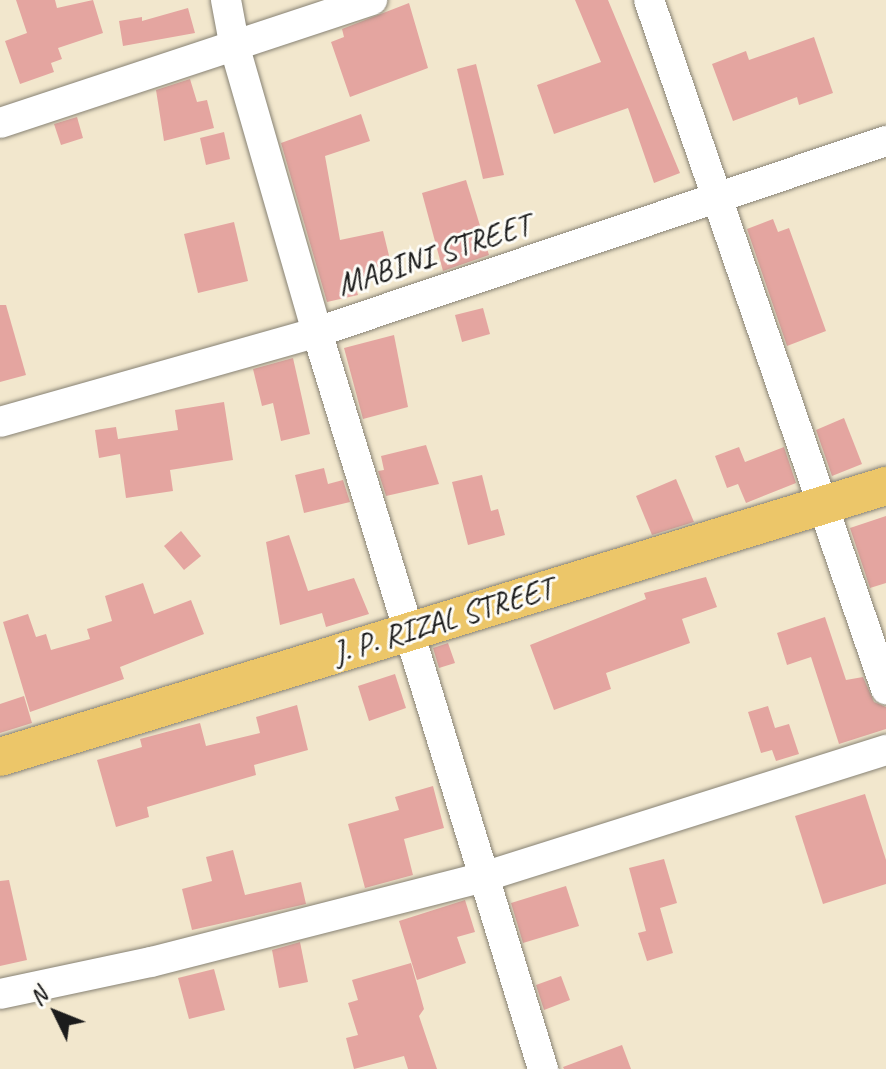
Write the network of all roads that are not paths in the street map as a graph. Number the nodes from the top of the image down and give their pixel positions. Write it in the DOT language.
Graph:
graph roads {
  1 [pos="226,0"];
  2 [pos="372,0"];
  3 [pos="649,0"];
  4 [pos="235,48"];
  5 [pos="0,123"];
  6 [pos="886,141"];
  7 [pos="718,201"];
  8 [pos="317,332"];
  9 [pos="0,422"];
  10 [pos="886,486"];
  11 [pos="824,507"];
  12 [pos="410,630"];
  13 [pos="886,689"];
  14 [pos="886,750"];
  15 [pos="0,757"];
  16 [pos="480,878"];
  17 [pos="0,994"];
  18 [pos="543,1069"];
  1 -- 4 [label="street"];
  2 -- 4 [label="street"];
  3 -- 7 [label="street"];
  4 -- 5 [label="street"];
  4 -- 8 [label="street"];
  6 -- 7 [label="street, MABINI STREET"];
  7 -- 8 [label="street, MABINI STREET"];
  7 -- 11 [label="street"];
  8 -- 9 [label="street, MABINI STREET"];
  8 -- 12 [label="street"];
  10 -- 11 [label="main road, J. P. RIZAL STREET"];
  11 -- 12 [label="main road, J. P. RIZAL STREET"];
  11 -- 13 [label="street"];
  12 -- 15 [label="main road, J. P. RIZAL STREET"];
  12 -- 16 [label="street"];
  14 -- 16 [label="street"];
  16 -- 17 [label="street"];
  16 -- 18 [label="street"];
}
